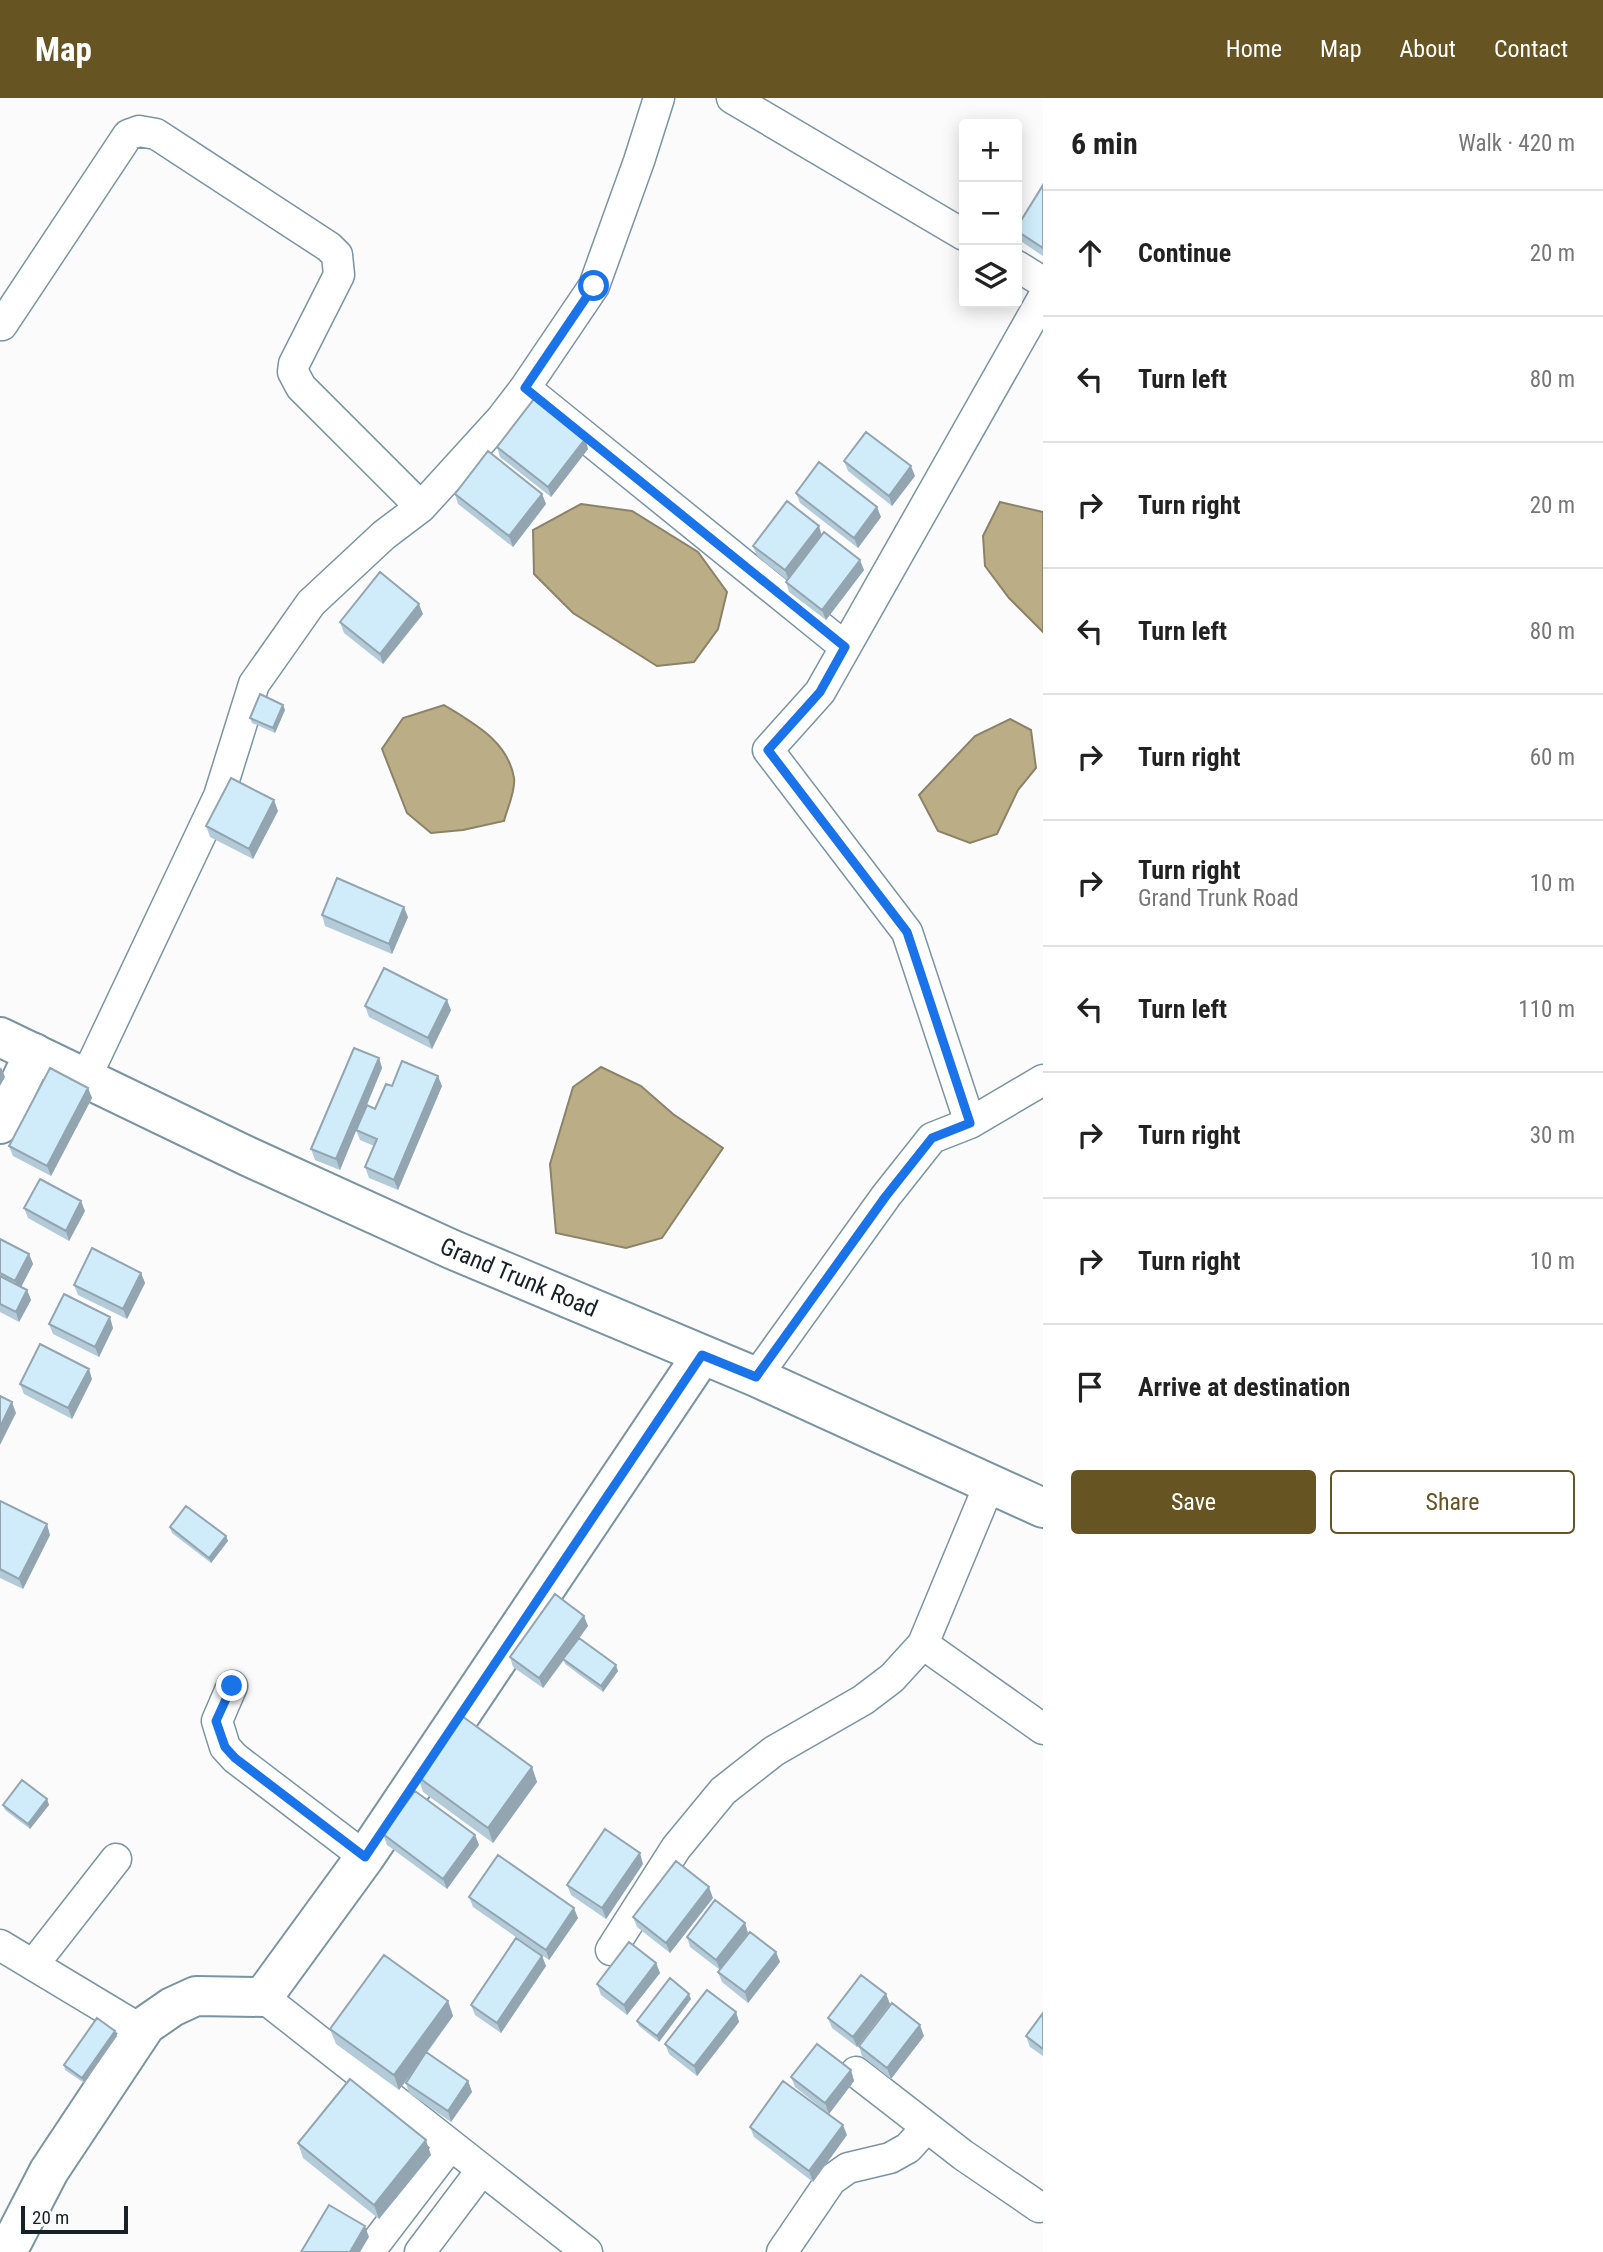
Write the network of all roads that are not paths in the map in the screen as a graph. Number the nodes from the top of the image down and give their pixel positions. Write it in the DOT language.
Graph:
graph roads {
  1 [pos="659,98"];
  2 [pos="732,98"];
  3 [pos="959,232"];
  4 [pos="1022,269"];
  5 [pos="1043,282"];
  6 [pos="1043,298"];
  7 [pos="2,325"];
  8 [pos="525,388"];
  9 [pos="421,507"];
  10 [pos="845,647"];
  11 [pos="17,1045"];
  12 [pos="86,1077"];
  13 [pos="1043,1080"];
  14 [pos="970,1123"];
  15 [pos="0,1124"];
  16 [pos="702,1355"];
  17 [pos="756,1377"];
  18 [pos="990,1483"];
  19 [pos="1043,1508"];
  20 [pos="923,1644"];
  21 [pos="232,1686"];
  22 [pos="1043,1729"];
  23 [pos="365,1857"];
  24 [pos="116,1859"];
  25 [pos="0,1945"];
  26 [pos="611,1950"];
  27 [pos="33,1965"];
  28 [pos="263,1997"];
  29 [pos="142,2031"];
  30 [pos="856,2072"];
  31 [pos="927,2127"];
  32 [pos="450,2146"];
  33 [pos="481,2171"];
  34 [pos="1039,2207"];
  35 [pos="8,2252"];
  36 [pos="369,2252"];
  37 [pos="420,2252"];
  38 [pos="587,2252"];
  39 [pos="782,2252"];
  1 -- 8 [label="street"];
  2 -- 3 [label="street"];
  4 -- 5 [label="street"];
  6 -- 10 [label="street"];
  7 -- 9 [label="street"];
  8 -- 9 [label="street"];
  8 -- 10 [label="street"];
  9 -- 12 [label="street"];
  10 -- 14 [label="street"];
  11 -- 12 [label="street, Grand Trunk Road"];
  11 -- 15 [label="street"];
  12 -- 16 [label="street, Grand Trunk Road"];
  13 -- 14 [label="street"];
  14 -- 17 [label="street"];
  16 -- 17 [label="street, Grand Trunk Road"];
  16 -- 23 [label="street"];
  17 -- 18 [label="street, Grand Trunk Road"];
  18 -- 19 [label="street, Grand Trunk Road"];
  18 -- 20 [label="street"];
  20 -- 22 [label="street"];
  20 -- 26 [label="street"];
  21 -- 23 [label="street"];
  23 -- 28 [label="street"];
  24 -- 27 [label="street"];
  25 -- 27 [label="street"];
  27 -- 29 [label="street"];
  28 -- 29 [label="street"];
  28 -- 32 [label="street"];
  29 -- 35 [label="street"];
  30 -- 31 [label="street"];
  31 -- 34 [label="street"];
  31 -- 39 [label="street"];
  32 -- 33 [label="street"];
  32 -- 36 [label="street"];
  33 -- 37 [label="street"];
  33 -- 38 [label="street"];
}
